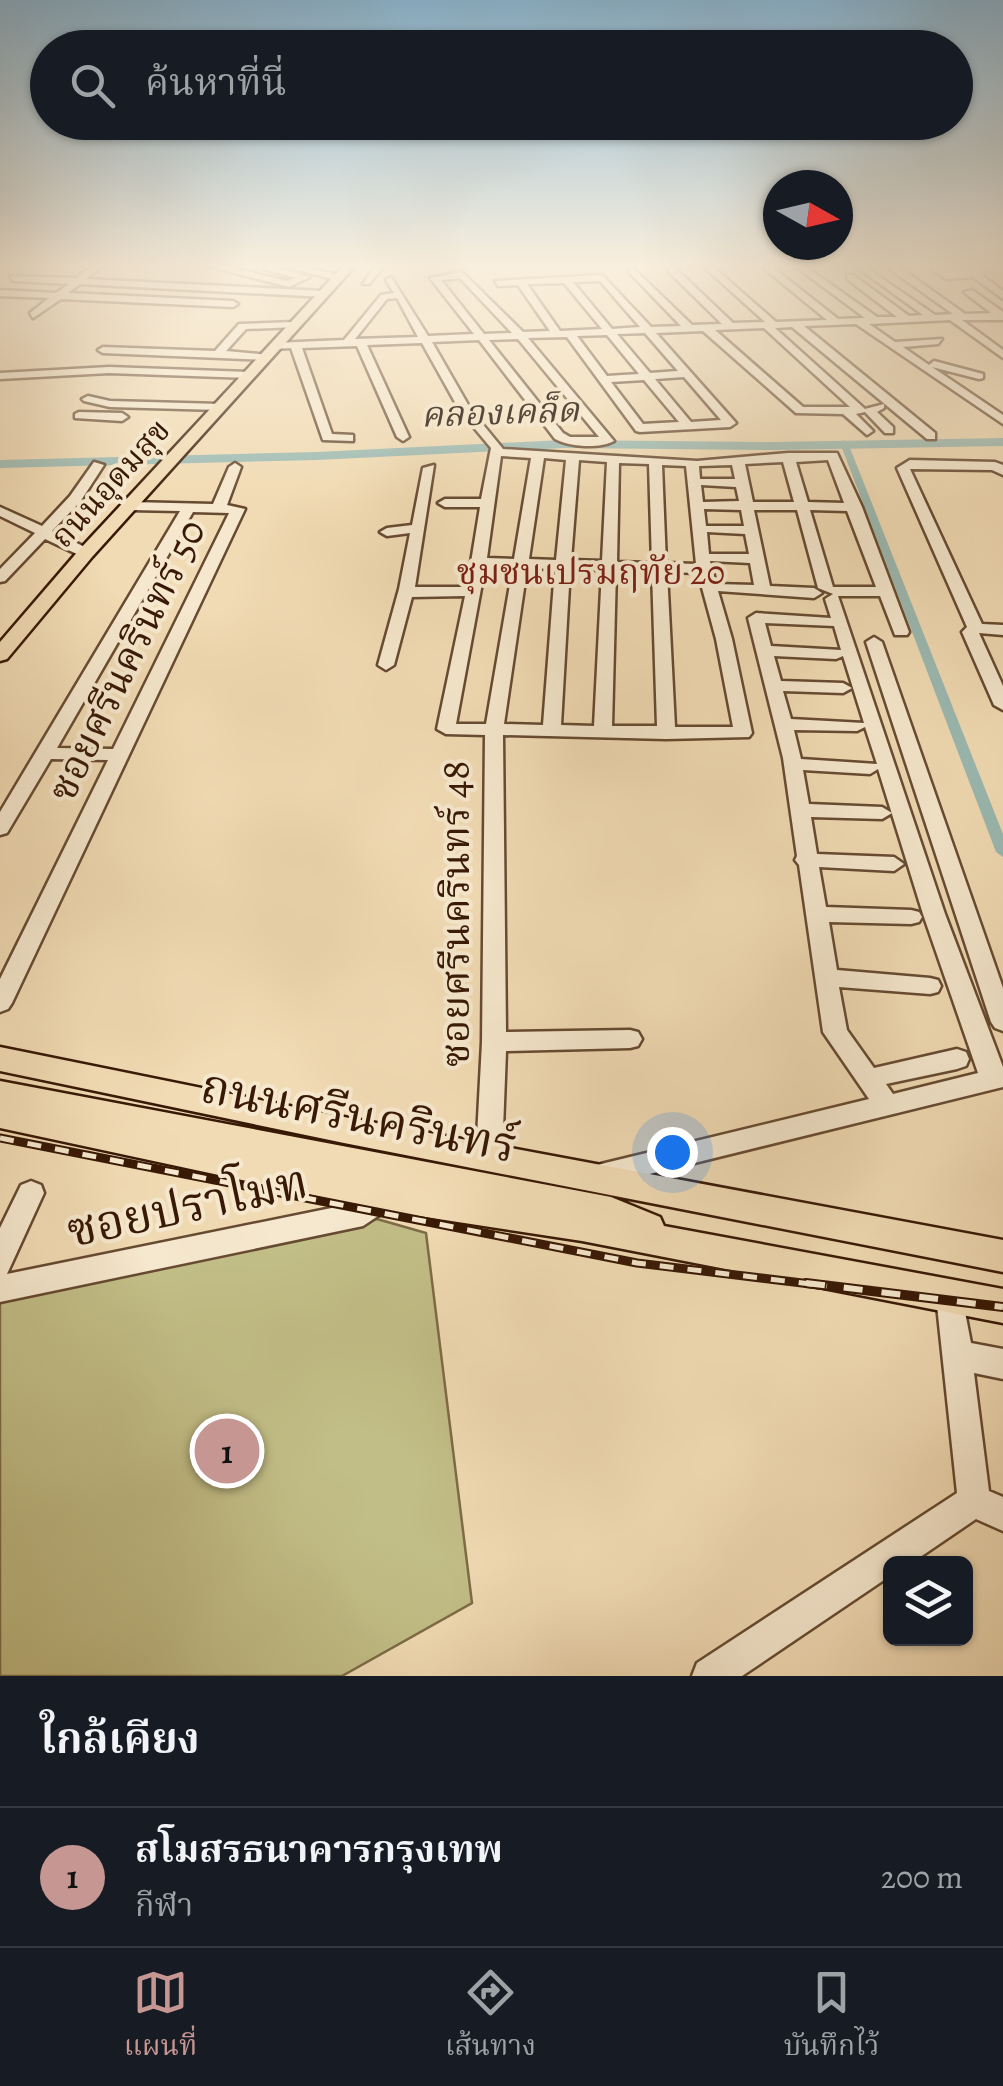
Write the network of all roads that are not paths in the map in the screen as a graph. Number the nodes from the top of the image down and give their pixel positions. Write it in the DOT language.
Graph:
graph roads {
  1 [pos="227,344"];
  2 [pos="277,344"];
  3 [pos="341,344"];
  4 [pos="361,344"];
  5 [pos="425,344"];
  6 [pos="489,344"];
  7 [pos="524,344"];
  8 [pos="573,344"];
  9 [pos="618,344"];
  10 [pos="660,344"];
  11 [pos="725,344"];
  12 [pos="790,344"];
  13 [pos="819,344"];
  14 [pos="900,344"];
  15 [pos="891,345"];
  16 [pos="296,346"];
  17 [pos="103,350"];
  18 [pos="951,350"];
  19 [pos="270,351"];
  20 [pos="218,354"];
  21 [pos="906,355"];
  22 [pos="837,359"];
  23 [pos="806,360"];
  24 [pos="964,362"];
  25 [pos="928,366"];
  26 [pos="249,374"];
  27 [pos="686,374"];
  28 [pos="0,376"];
  29 [pos="979,376"];
  30 [pos="646,377"];
  31 [pos="605,379"];
  32 [pos="874,390"];
  33 [pos="545,391"];
  34 [pos="88,399"];
  35 [pos="880,406"];
  36 [pos="896,408"];
  37 [pos="846,411"];
  38 [pos="803,412"];
  39 [pos="214,413"];
  40 [pos="79,416"];
  41 [pos="1003,420"];
  42 [pos="819,425"];
  43 [pos="688,426"];
  44 [pos="889,430"];
  45 [pos="867,431"];
  46 [pos="931,436"];
  47 [pos="402,437"];
  48 [pos="349,438"];
  49 [pos="496,448"];
  50 [pos="538,454"];
  51 [pos="573,456"];
  52 [pos="788,457"];
  53 [pos="613,458"];
  54 [pos="656,460"];
  55 [pos="738,461"];
  56 [pos="696,462"];
  57 [pos="98,465"];
  58 [pos="235,467"];
  59 [pos="429,468"];
  60 [pos="1003,471"];
  61 [pos="705,482"];
  62 [pos="744,483"];
  63 [pos="445,504"];
  64 [pos="487,504"];
  65 [pos="706,504"];
  66 [pos="749,505"];
  67 [pos="130,506"];
  68 [pos="190,506"];
  69 [pos="802,506"];
  70 [pos="855,507"];
  71 [pos="228,508"];
  72 [pos="0,511"];
  73 [pos="395,527"];
  74 [pos="419,528"];
  75 [pos="711,529"];
  76 [pos="752,530"];
  77 [pos="39,531"];
  78 [pos="86,553"];
  79 [pos="758,559"];
  80 [pos="0,562"];
  81 [pos="479,562"];
  82 [pos="520,563"];
  83 [pos="708,563"];
  84 [pos="564,564"];
  85 [pos="610,566"];
  86 [pos="658,568"];
  87 [pos="0,578"];
  88 [pos="720,587"];
  89 [pos="408,590"];
  90 [pos="763,590"];
  91 [pos="473,592"];
  92 [pos="887,592"];
  93 [pos="828,593"];
  94 [pos="728,617"];
  95 [pos="756,618"];
  96 [pos="829,622"];
  97 [pos="976,628"];
  98 [pos="1003,630"];
  99 [pos="900,632"];
  100 [pos="874,642"];
  101 [pos="762,652"];
  102 [pos="836,654"];
  103 [pos="0,655"];
  104 [pos="386,665"];
  105 [pos="772,686"];
  106 [pos="843,688"];
  107 [pos="1003,706"];
  108 [pos="783,724"];
  109 [pos="856,726"];
  110 [pos="494,732"];
  111 [pos="552,733"];
  112 [pos="602,733"];
  113 [pos="666,734"];
  114 [pos="44,753"];
  115 [pos="117,755"];
  116 [pos="792,764"];
  117 [pos="870,768"];
  118 [pos="798,810"];
  119 [pos="882,814"];
  120 [pos="0,829"];
  121 [pos="805,860"];
  122 [pos="894,864"];
  123 [pos="814,914"];
  124 [pos="911,917"];
  125 [pos="826,978"];
  126 [pos="6,979"];
  127 [pos="930,986"];
  128 [pos="0,1003"];
  129 [pos="1003,1022"];
  130 [pos="630,1040"];
  131 [pos="494,1042"];
  132 [pos="0,1059"];
  133 [pos="956,1059"];
  134 [pos="0,1078"];
  135 [pos="998,1078"];
  136 [pos="867,1080"];
  137 [pos="0,1094"];
  138 [pos="887,1106"];
  139 [pos="0,1115"];
  140 [pos="489,1156"];
  141 [pos="590,1178"];
  142 [pos="31,1193"];
  143 [pos="386,1196"];
  144 [pos="697,1198"];
  145 [pos="694,1247"];
  146 [pos="1003,1256"];
  147 [pos="0,1264"];
  148 [pos="0,1290"];
  149 [pos="950,1296"];
  150 [pos="1003,1306"];
  151 [pos="959,1356"];
  152 [pos="1003,1364"];
  153 [pos="988,1507"];
  154 [pos="710,1676"];
  1 -- 20 [label="street"];
  2 -- 19 [label="main road, ถนนอุดมสุข"];
  3 -- 16 [label="street"];
  4 -- 47 [label="street"];
  5 -- 49 [label="street"];
  6 -- 33 [label="street"];
  7 -- 33 [label="street"];
  8 -- 31 [label="street"];
  9 -- 30 [label="street"];
  10 -- 27 [label="street"];
  11 -- 38 [label="street"];
  12 -- 23 [label="street"];
  13 -- 22 [label="street"];
  14 -- 15 [label="street"];
  15 -- 21 [label="street"];
  16 -- 19 [label="street"];
  16 -- 48 [label="street"];
  17 -- 20 [label="street"];
  18 -- 21 [label="street"];
  19 -- 20 [label="street"];
  19 -- 26 [label="main road, ถนนอุดมสุข"];
  21 -- 25 [label="street"];
  22 -- 23 [label="street"];
  22 -- 32 [label="street"];
  23 -- 37 [label="street"];
  24 -- 25 [label="street"];
  25 -- 29 [label="street"];
  25 -- 41 [label="street"];
  26 -- 28 [label="street"];
  26 -- 39 [label="main road, ถนนอุดมสุข"];
  27 -- 30 [label="street"];
  27 -- 43 [label="street"];
  30 -- 31 [label="street"];
  30 -- 43 [label="street"];
  31 -- 43 [label="street"];
  32 -- 35 [label="street"];
  32 -- 36 [label="street"];
  33 -- 33 [label="street"];
  34 -- 39 [label="street"];
  35 -- 36 [label="street"];
  35 -- 44 [label="street"];
  36 -- 46 [label="street"];
  37 -- 38 [label="street"];
  37 -- 45 [label="street"];
  38 -- 42 [label="street"];
  39 -- 40 [label="street"];
  39 -- 67 [label="main road, ถนนอุดมสุข"];
  49 -- 50 [label="street"];
  49 -- 64 [label="street"];
  50 -- 51 [label="street"];
  50 -- 82 [label="street, ซอยศรีนครินทร์ 48"];
  51 -- 53 [label="street"];
  51 -- 84 [label="street"];
  52 -- 55 [label="street"];
  52 -- 69 [label="street"];
  52 -- 70 [label="street"];
  53 -- 54 [label="street"];
  53 -- 85 [label="street"];
  54 -- 56 [label="street"];
  54 -- 86 [label="street"];
  55 -- 56 [label="street"];
  55 -- 62 [label="street"];
  56 -- 83 [label="street"];
  57 -- 77 [label="street"];
  58 -- 71 [label="street, ซอยศรีนครินทร์ 50"];
  59 -- 74 [label="street"];
  60 -- 97 [label="street"];
  61 -- 62 [label="street"];
  62 -- 66 [label="street"];
  63 -- 64 [label="street"];
  64 -- 81 [label="street"];
  65 -- 66 [label="street"];
  66 -- 69 [label="street"];
  66 -- 76 [label="street"];
  67 -- 68 [label="street"];
  67 -- 78 [label="main road, ถนนอุดมสุข"];
  68 -- 71 [label="street"];
  68 -- 114 [label="street"];
  69 -- 70 [label="street"];
  69 -- 93 [label="street"];
  70 -- 92 [label="street"];
  71 -- 115 [label="street, ซอยศรีนครินทร์ 50"];
  72 -- 77 [label="street"];
  73 -- 74 [label="street"];
  74 -- 89 [label="street"];
  75 -- 76 [label="street"];
  76 -- 79 [label="street"];
  77 -- 78 [label="street"];
  77 -- 80 [label="street"];
  77 -- 87 [label="street"];
  78 -- 103 [label="main road, ถนนอุดมสุข"];
  79 -- 83 [label="street"];
  79 -- 90 [label="street"];
  81 -- 82 [label="street"];
  81 -- 91 [label="street"];
  82 -- 84 [label="street"];
  82 -- 110 [label="street, ซอยศรีนครินทร์ 48"];
  83 -- 86 [label="street"];
  83 -- 113 [label="street"];
  84 -- 85 [label="street"];
  84 -- 111 [label="street"];
  85 -- 86 [label="street"];
  85 -- 112 [label="street"];
  86 -- 113 [label="street"];
  88 -- 90 [label="street"];
  89 -- 91 [label="street"];
  89 -- 104 [label="street"];
  90 -- 93 [label="street"];
  91 -- 110 [label="street"];
  92 -- 93 [label="street"];
  92 -- 99 [label="street"];
  93 -- 135 [label="street"];
  94 -- 95 [label="street"];
  95 -- 96 [label="street"];
  95 -- 101 [label="street"];
  97 -- 98 [label="street"];
  97 -- 107 [label="street"];
  100 -- 129 [label="street"];
  101 -- 102 [label="street"];
  101 -- 105 [label="street"];
  105 -- 106 [label="street"];
  105 -- 108 [label="street"];
  108 -- 109 [label="street"];
  108 -- 116 [label="street"];
  110 -- 111 [label="street"];
  110 -- 131 [label="street, ซอยศรีนครินทร์ 48"];
  111 -- 112 [label="street"];
  112 -- 113 [label="street"];
  114 -- 115 [label="street"];
  114 -- 120 [label="street"];
  115 -- 126 [label="street, ซอยศรีนครินทร์ 50"];
  116 -- 117 [label="street"];
  116 -- 118 [label="street"];
  118 -- 119 [label="street"];
  118 -- 121 [label="street"];
  121 -- 122 [label="street"];
  121 -- 123 [label="street"];
  123 -- 124 [label="street"];
  123 -- 125 [label="street"];
  125 -- 127 [label="street"];
  125 -- 136 [label="street"];
  126 -- 128 [label="street, ซอยศรีนครินทร์ 50"];
  130 -- 131 [label="street"];
  131 -- 140 [label="street, ซอยศรีนครินทร์ 48"];
  132 -- 140 [label="main road, ถนนศรีนครินทร์"];
  133 -- 136 [label="street"];
  134 -- 144 [label="main road, ถนนศรีนครินทร์"];
  135 -- 138 [label="street"];
  136 -- 138 [label="street"];
  137 -- 145 [label="main road, ถนนศรีนครินทร์"];
  138 -- 141 [label="street"];
  139 -- 143 [label="main road, ถนนศรีนครินทร์"];
  140 -- 141 [label="main road, ถนนศรีนครินทร์"];
  141 -- 144 [label="main road, ถนนศรีนครินทร์"];
  142 -- 147 [label="street"];
  143 -- 145 [label="main road, ถนนศรีนครินทร์"];
  143 -- 148 [label="street, ซอยปราโมท"];
  144 -- 146 [label="main road, ถนนศรีนครินทร์"];
  145 -- 149 [label="main road, ถนนศรีนครินทร์"];
  149 -- 150 [label="main road, ถนนศรีนครินทร์"];
  149 -- 151 [label="street"];
  151 -- 152 [label="street"];
  151 -- 153 [label="street"];
  153 -- 154 [label="street"];
}
